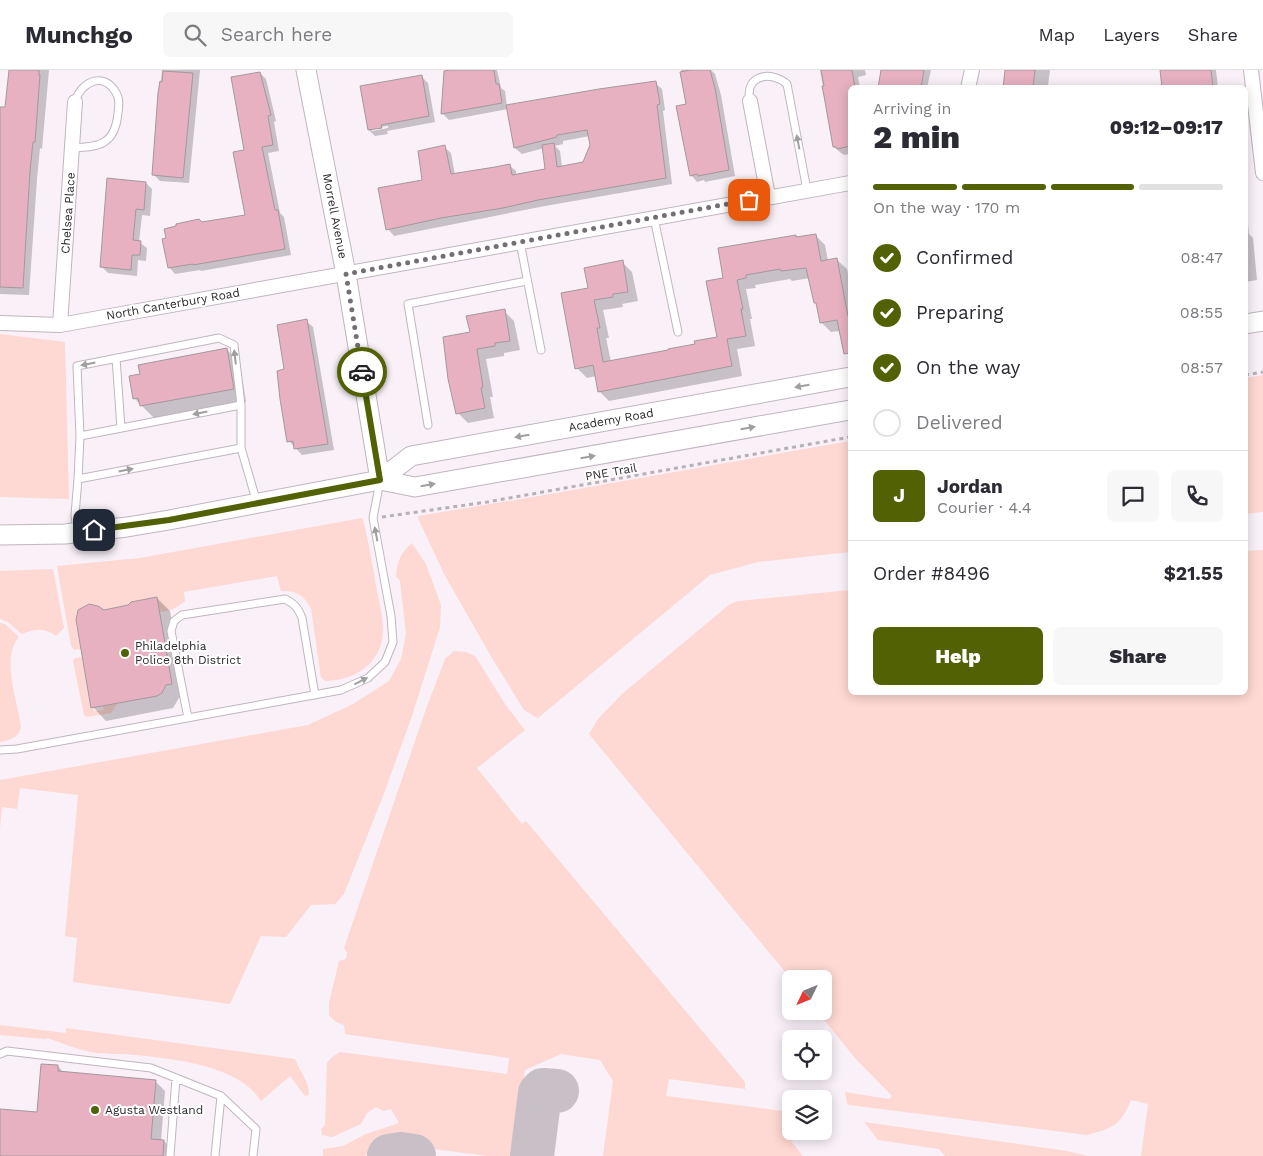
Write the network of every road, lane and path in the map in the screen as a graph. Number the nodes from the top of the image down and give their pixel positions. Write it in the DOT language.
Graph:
graph roads {
  1 [pos="306,70"];
  2 [pos="972,70"];
  3 [pos="1251,70"];
  4 [pos="969,85"];
  5 [pos="750,100"];
  6 [pos="75,102"];
  7 [pos="72,148"];
  8 [pos="1263,173"];
  9 [pos="848,183"];
  10 [pos="807,190"];
  11 [pos="768,196"];
  12 [pos="654,217"];
  13 [pos="520,242"];
  14 [pos="346,274"];
  15 [pos="527,281"];
  16 [pos="1263,321"];
  17 [pos="0,323"];
  18 [pos="60,324"];
  19 [pos="1248,324"];
  20 [pos="678,332"];
  21 [pos="541,350"];
  22 [pos="116,358"];
  23 [pos="1263,372"];
  24 [pos="1248,374"];
  25 [pos="848,377"];
  26 [pos="241,406"];
  27 [pos="848,410"];
  28 [pos="428,425"];
  29 [pos="121,428"];
  30 [pos="80,436"];
  31 [pos="848,437"];
  32 [pos="242,448"];
  33 [pos="78,479"];
  34 [pos="380,480"];
  35 [pos="257,503"];
  36 [pos="373,518"];
  37 [pos="77,532"];
  38 [pos="0,535"];
  39 [pos="315,695"];
  40 [pos="188,718"];
  41 [pos="0,750"];
  42 [pos="0,1054"];
  43 [pos="176,1078"];
  44 [pos="221,1096"];
  45 [pos="170,1156"];
  46 [pos="214,1156"];
  47 [pos="253,1156"];
  1 -- 14 [label="main road, Morrell Avenue"];
  2 -- 4 [label="street"];
  3 -- 8 [label="street"];
  10 -- 5 [label="lane, one-way"];
  5 -- 11 [label="street"];
  6 -- 7 [label="street, Chelsea Place"];
  6 -- 7 [label="lane"];
  7 -- 18 [label="street, Chelsea Place"];
  9 -- 10 [label="street, North Canterbury Road"];
  10 -- 11 [label="street, North Canterbury Road"];
  11 -- 12 [label="street, North Canterbury Road"];
  12 -- 13 [label="street, North Canterbury Road"];
  12 -- 20 [label="lane"];
  13 -- 14 [label="street, North Canterbury Road"];
  13 -- 15 [label="lane"];
  14 -- 18 [label="street, North Canterbury Road"];
  14 -- 34 [label="main road, Morrell Avenue"];
  15 -- 21 [label="lane"];
  15 -- 28 [label="lane"];
  16 -- 19 [label="main road"];
  17 -- 18 [label="street, North Canterbury Road"];
  26 -- 22 [label="lane, one-way"];
  22 -- 29 [label="lane"];
  22 -- 30 [label="lane, one-way"];
  23 -- 24 [label="path"];
  25 -- 34 [label="main road, Academy Road, one-way"];
  26 -- 29 [label="lane, one-way"];
  26 -- 32 [label="lane"];
  34 -- 27 [label="main road, Academy Road, one-way"];
  29 -- 30 [label="lane"];
  30 -- 33 [label="lane"];
  31 -- 36 [label="path, PNE Trail"];
  33 -- 32 [label="lane, one-way"];
  32 -- 35 [label="lane"];
  33 -- 37 [label="lane"];
  34 -- 35 [label="main road, Academy Road"];
  34 -- 36 [label="lane"];
  35 -- 37 [label="main road, Academy Road"];
  39 -- 36 [label="lane, one-way"];
  37 -- 38 [label="main road, Academy Road"];
  39 -- 40 [label="lane"];
  39 -- 40 [label="lane"];
  40 -- 41 [label="lane"];
  42 -- 43 [label="lane"];
  43 -- 44 [label="lane"];
  43 -- 45 [label="lane"];
  44 -- 46 [label="lane"];
  44 -- 47 [label="lane"];
}
